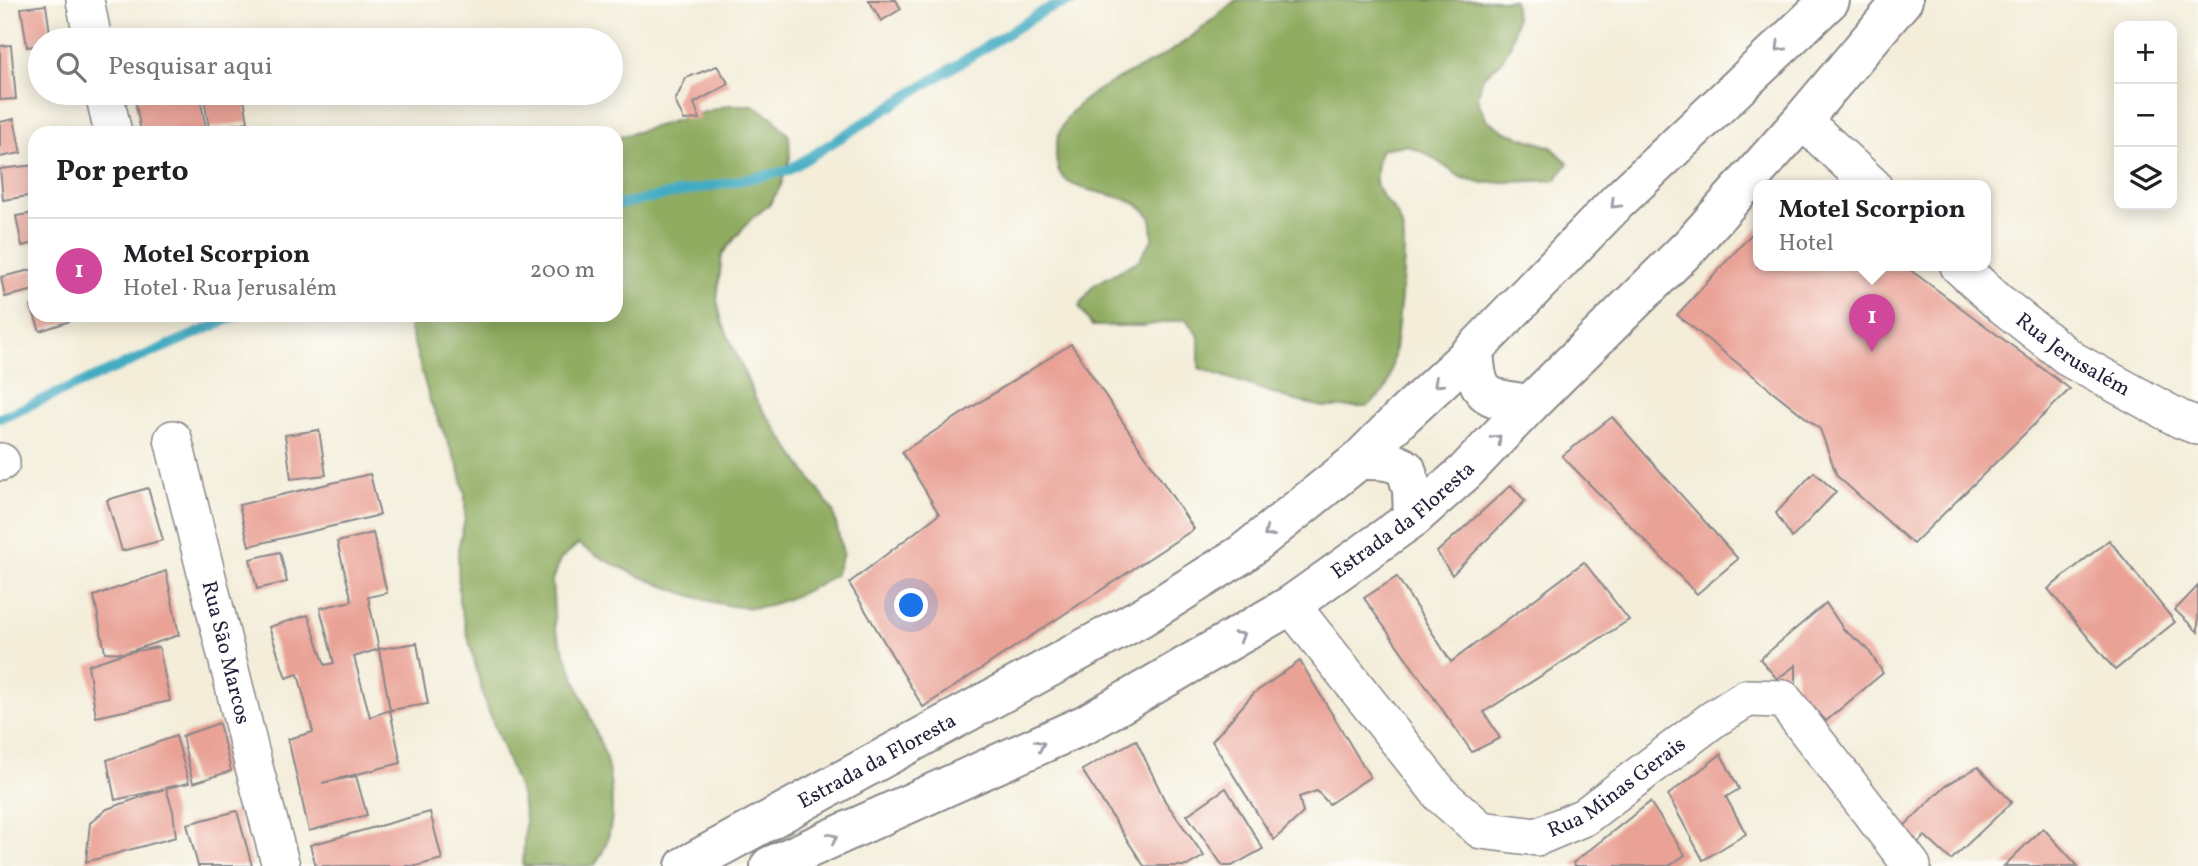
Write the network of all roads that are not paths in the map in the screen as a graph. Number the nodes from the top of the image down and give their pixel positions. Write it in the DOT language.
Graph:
graph roads {
  1 [pos="85,0"];
  2 [pos="1829,0"];
  3 [pos="1903,0"];
  4 [pos="91,28"];
  5 [pos="107,105"];
  6 [pos="1802,120"];
  7 [pos="111,126"];
  8 [pos="1867,180"];
  9 [pos="1964,271"];
  10 [pos="1474,350"];
  11 [pos="1530,404"];
  12 [pos="2198,426"];
  13 [pos="173,439"];
  14 [pos="1359,460"];
  15 [pos="1413,517"];
  16 [pos="1292,605"];
  17 [pos="281,866"];
  18 [pos="685,866"];
  19 [pos="770,866"];
  20 [pos="1912,866"];
  1 -- 4 [label="street"];
  2 -- 10 [label="main road, Estrada da Floresta, one-way"];
  3 -- 6 [label="main road, Estrada da Floresta"];
  5 -- 7 [label="street"];
  6 -- 8 [label="street"];
  6 -- 11 [label="main road, Estrada da Floresta"];
  9 -- 12 [label="street, Rua Jerusalém"];
  10 -- 11 [label="main road"];
  10 -- 14 [label="main road, Estrada da Floresta, one-way"];
  15 -- 11 [label="main road, Estrada da Floresta, one-way"];
  13 -- 17 [label="street, Rua São Marcos"];
  14 -- 15 [label="main road"];
  14 -- 18 [label="main road, Estrada da Floresta, one-way"];
  15 -- 16 [label="main road, Estrada da Floresta"];
  19 -- 16 [label="main road, Estrada da Floresta, one-way"];
  16 -- 20 [label="street, Rua Minas Gerais"];
}
